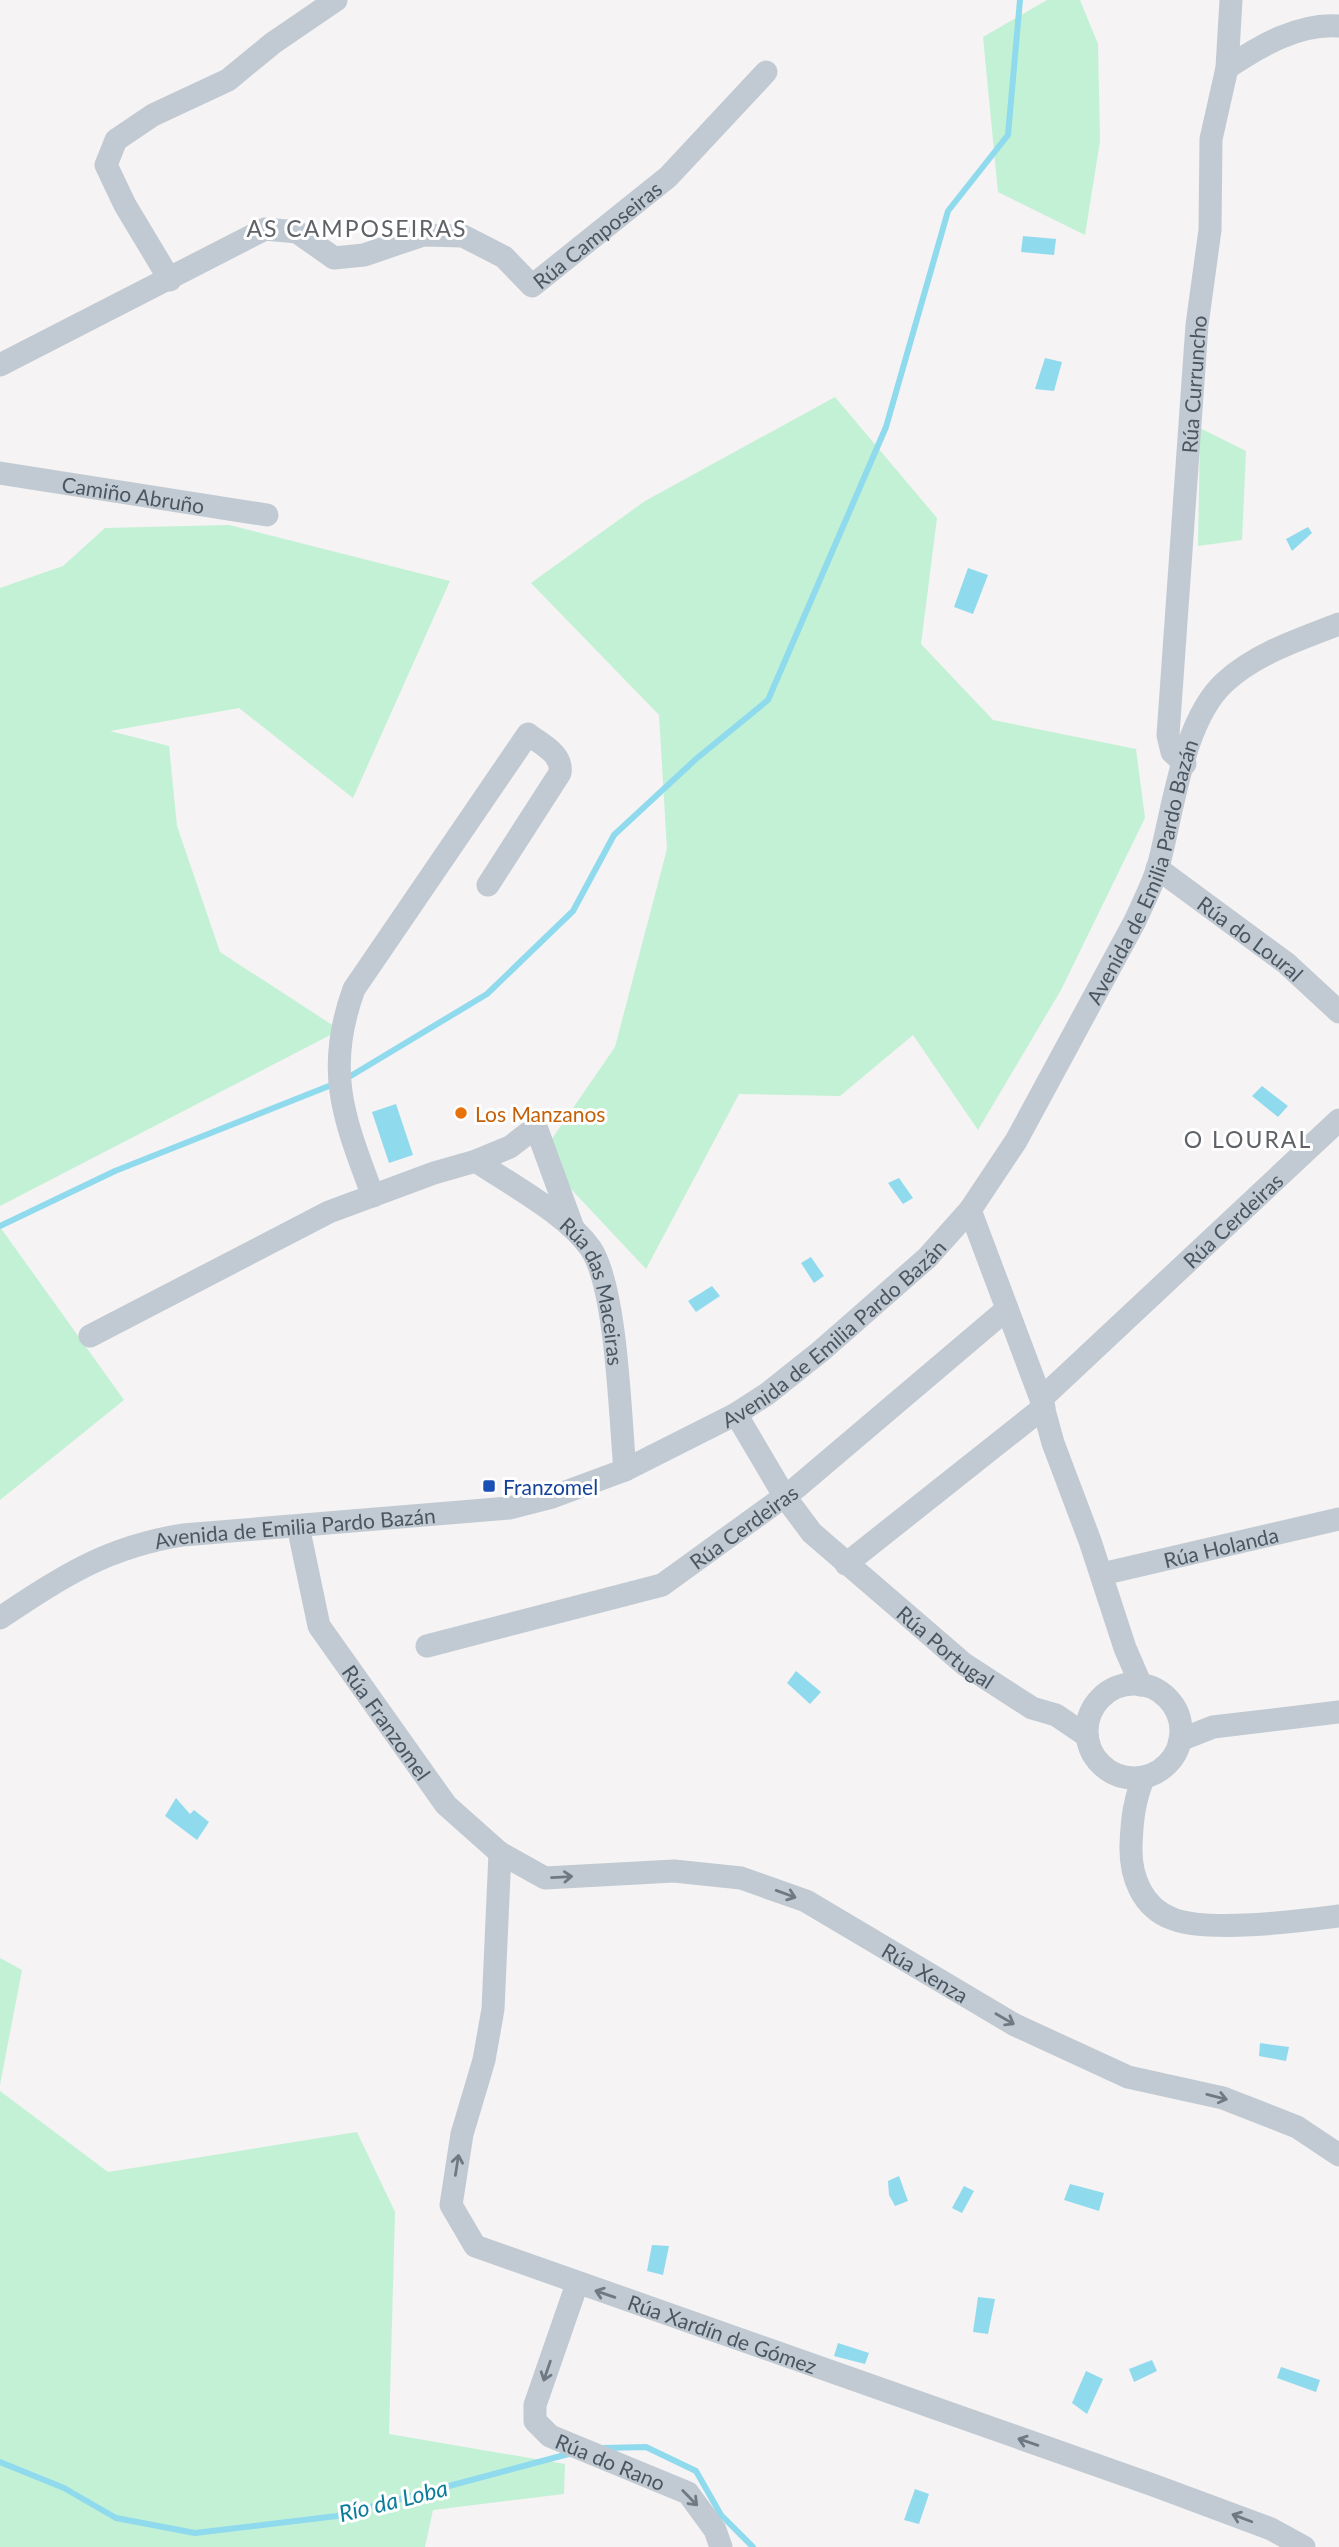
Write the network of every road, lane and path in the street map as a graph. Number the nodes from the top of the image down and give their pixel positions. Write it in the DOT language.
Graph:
graph roads {
  1 [pos="336,0"];
  2 [pos="1231,0"];
  3 [pos="1339,26"];
  4 [pos="1227,68"];
  5 [pos="766,72"];
  6 [pos="170,280"];
  7 [pos="0,365"];
  8 [pos="0,473"];
  9 [pos="267,515"];
  10 [pos="1339,624"];
  11 [pos="1185,764"];
  12 [pos="1157,868"];
  13 [pos="488,885"];
  14 [pos="1339,1012"];
  15 [pos="1339,1120"];
  16 [pos="476,1161"];
  17 [pos="373,1196"];
  18 [pos="970,1210"];
  19 [pos="573,1228"];
  20 [pos="1007,1309"];
  21 [pos="90,1336"];
  22 [pos="1042,1403"];
  23 [pos="736,1414"];
  24 [pos="1000,1441"];
  25 [pos="1053,1443"];
  26 [pos="625,1470"];
  27 [pos="785,1497"];
  28 [pos="1339,1519"];
  29 [pos="298,1526"];
  30 [pos="846,1563"];
  31 [pos="1102,1574"];
  32 [pos="0,1618"];
  33 [pos="427,1646"];
  34 [pos="1125,1648"];
  35 [pos="1141,1685"];
  36 [pos="1117,1687"];
  37 [pos="1092,1709"];
  38 [pos="1339,1712"];
  39 [pos="1056,1715"];
  40 [pos="1178,1716"];
  41 [pos="1213,1727"];
  42 [pos="1087,1736"];
  43 [pos="1180,1740"];
  44 [pos="1133,1777"];
  45 [pos="500,1853"];
  46 [pos="1339,1916"];
  47 [pos="1339,2155"];
  48 [pos="577,2284"];
  49 [pos="721,2547"];
  50 [pos="1304,2547"];
  1 -- 6 [label="street"];
  2 -- 4 [label="street, Rúa Curruncho"];
  3 -- 4 [label="street"];
  4 -- 11 [label="street, Rúa Curruncho"];
  5 -- 6 [label="street, Rúa Camposeiras"];
  6 -- 7 [label="street, Rúa Camposeiras"];
  8 -- 9 [label="street, Camiño Abruño"];
  10 -- 11 [label="street, Avenida de Emilia Pardo Bazán"];
  11 -- 12 [label="street, Avenida de Emilia Pardo Bazán"];
  12 -- 14 [label="street, Rúa do Loural"];
  12 -- 18 [label="street, Avenida de Emilia Pardo Bazán"];
  13 -- 17 [label="street"];
  15 -- 22 [label="street, Rúa Cerdeiras"];
  16 -- 17 [label="street"];
  16 -- 19 [label="street, Rúa das Maceiras"];
  16 -- 19 [label="street"];
  17 -- 21 [label="street"];
  18 -- 20 [label="street"];
  18 -- 23 [label="street, Avenida de Emilia Pardo Bazán"];
  19 -- 26 [label="street, Rúa das Maceiras"];
  20 -- 22 [label="street"];
  20 -- 27 [label="street, Rúa Cerdeiras"];
  22 -- 24 [label="street"];
  22 -- 25 [label="street"];
  23 -- 26 [label="street, Avenida de Emilia Pardo Bazán"];
  23 -- 27 [label="street, Rúa Portugal"];
  24 -- 25 [label="street"];
  24 -- 30 [label="street"];
  25 -- 31 [label="street"];
  26 -- 29 [label="street, Avenida de Emilia Pardo Bazán"];
  27 -- 30 [label="street, Rúa Portugal"];
  27 -- 33 [label="street, Rúa Cerdeiras"];
  28 -- 31 [label="street, Rúa Holanda"];
  29 -- 32 [label="street, Avenida de Emilia Pardo Bazán"];
  29 -- 45 [label="street, Rúa Franzomel"];
  30 -- 39 [label="street, Rúa Portugal"];
  31 -- 34 [label="street"];
  34 -- 35 [label="street"];
  34 -- 36 [label="street"];
  35 -- 36 [label="street"];
  35 -- 40 [label="street"];
  36 -- 37 [label="street"];
  37 -- 39 [label="street"];
  37 -- 42 [label="street"];
  38 -- 41 [label="street"];
  39 -- 42 [label="street, Rúa Portugal"];
  40 -- 41 [label="street"];
  40 -- 43 [label="street"];
  41 -- 43 [label="street"];
  42 -- 44 [label="street"];
  43 -- 44 [label="street"];
  44 -- 46 [label="street"];
  45 -- 47 [label="street, Rúa Xenza, one-way"];
  48 -- 45 [label="street, Rúa Xardín de Gómez, one-way"];
  48 -- 49 [label="street, Rúa do Rano, one-way"];
  50 -- 48 [label="street, Rúa Xardín de Gómez, one-way"];
}
